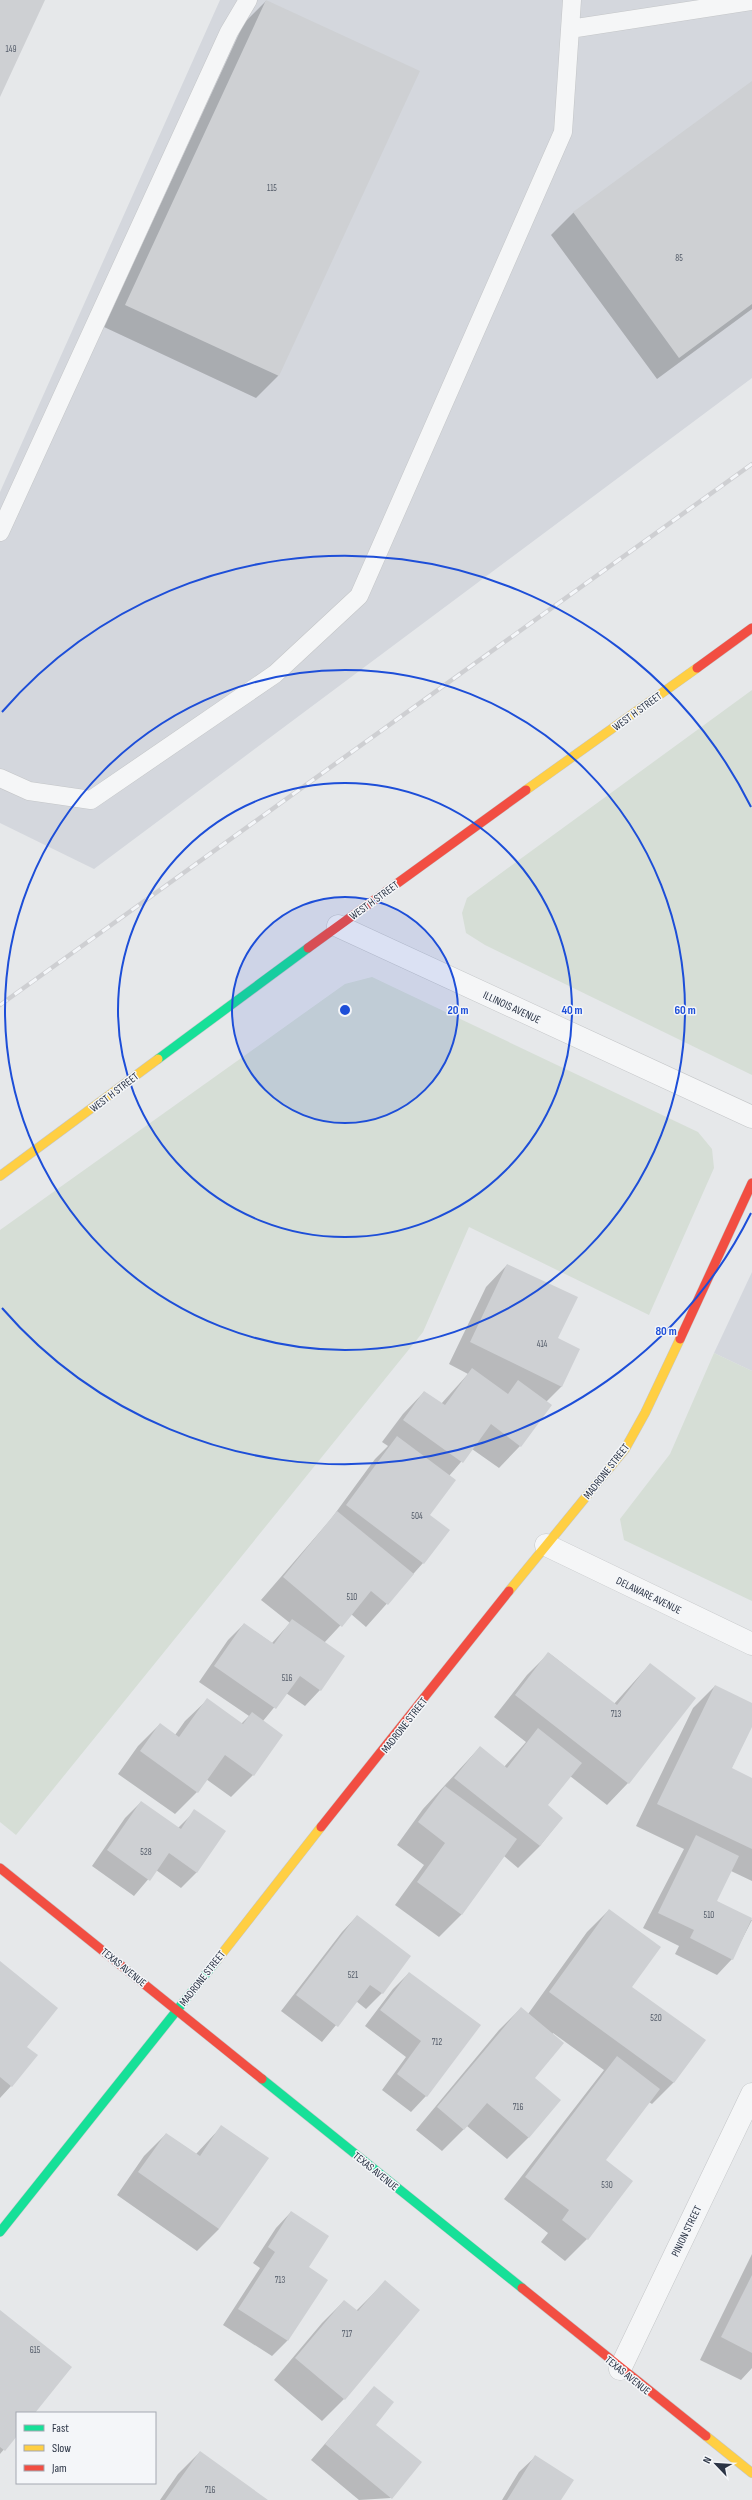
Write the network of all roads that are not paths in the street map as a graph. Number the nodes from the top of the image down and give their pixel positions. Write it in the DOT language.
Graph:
graph roads {
  1 [pos="248,0"];
  2 [pos="572,0"];
  3 [pos="752,1"];
  4 [pos="570,29"];
  5 [pos="0,532"];
  6 [pos="752,629"];
  7 [pos="0,778"];
  8 [pos="338,926"];
  9 [pos="752,1118"];
  10 [pos="0,1176"];
  11 [pos="752,1183"];
  12 [pos="546,1545"];
  13 [pos="752,1644"];
  14 [pos="0,1868"];
  15 [pos="177,2010"];
  16 [pos="752,2094"];
  17 [pos="0,2232"];
  18 [pos="620,2369"];
  19 [pos="752,2473"];
  1 -- 5 [label="lane"];
  2 -- 4 [label="lane"];
  3 -- 4 [label="lane"];
  4 -- 7 [label="lane"];
  6 -- 8 [label="street, WEST H STREET"];
  8 -- 9 [label="street, ILLINOIS AVENUE"];
  8 -- 10 [label="street, WEST H STREET"];
  11 -- 12 [label="street, MADRONE STREET"];
  12 -- 13 [label="street, DELAWARE AVENUE"];
  12 -- 15 [label="street, MADRONE STREET"];
  14 -- 15 [label="street, TEXAS AVENUE"];
  15 -- 17 [label="street, MADRONE STREET"];
  15 -- 18 [label="street, TEXAS AVENUE"];
  16 -- 18 [label="street, PINION STREET"];
  18 -- 19 [label="street, TEXAS AVENUE"];
}
